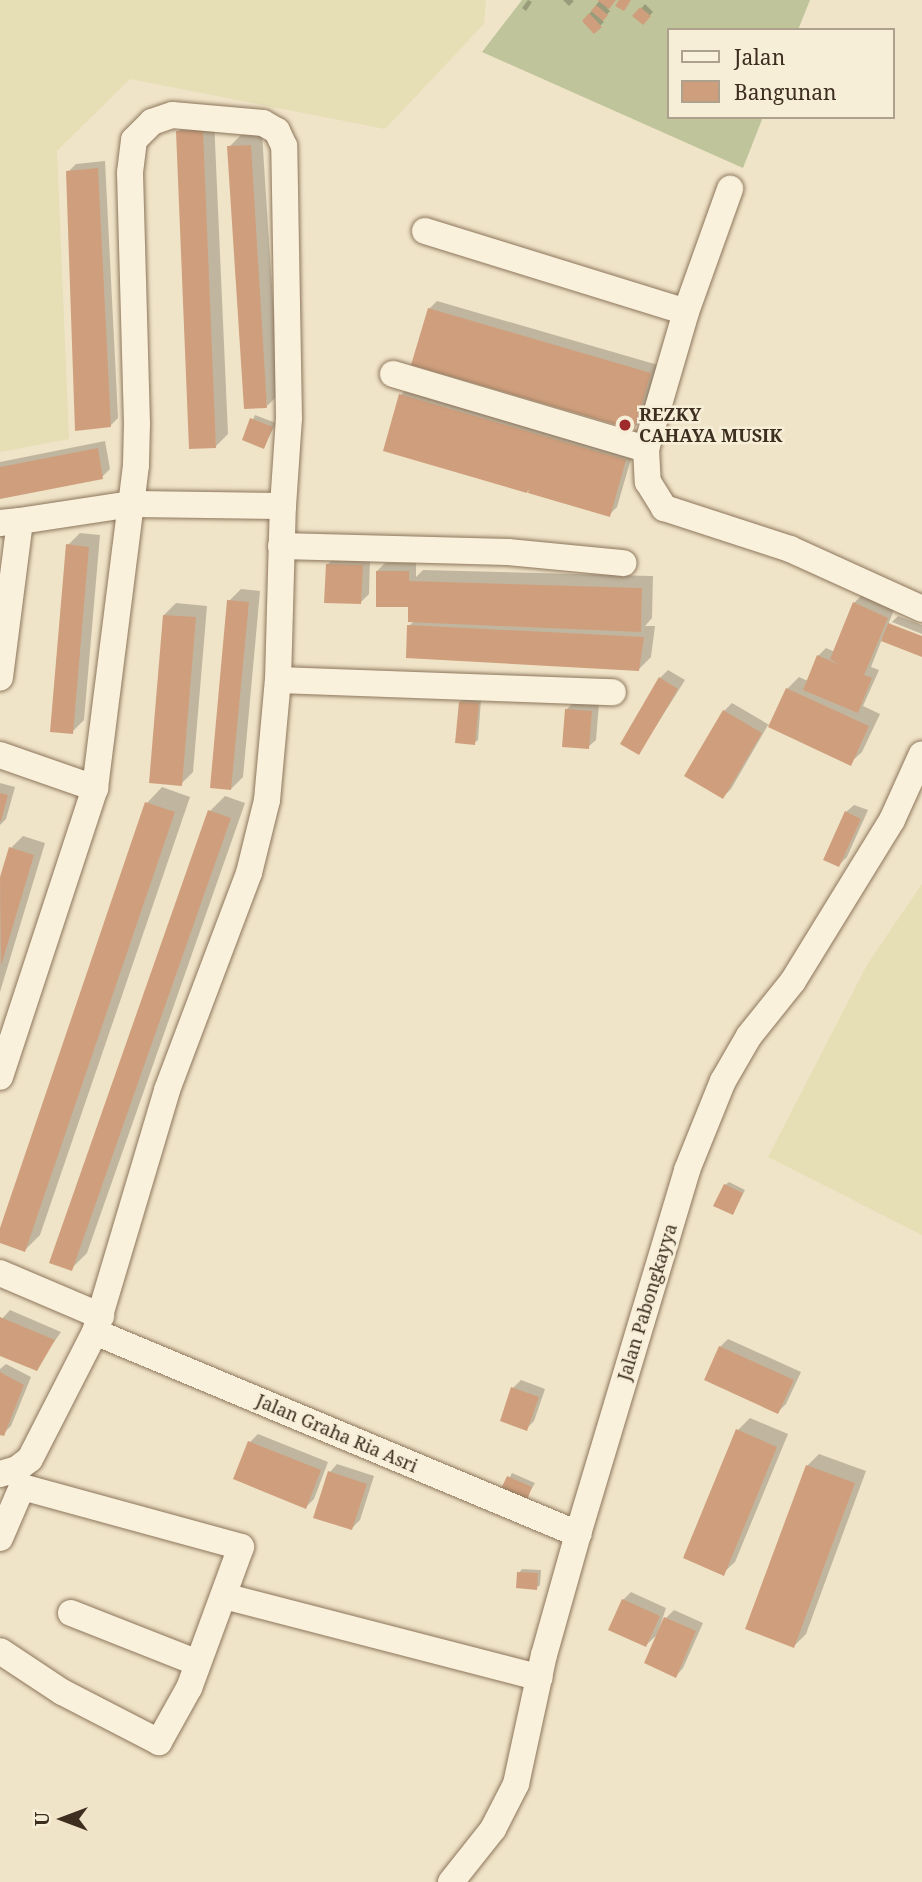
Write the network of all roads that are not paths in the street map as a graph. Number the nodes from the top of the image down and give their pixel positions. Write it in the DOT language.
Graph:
graph roads {
  1 [pos="730,189"];
  2 [pos="425,231"];
  3 [pos="686,312"];
  4 [pos="393,374"];
  5 [pos="646,449"];
  6 [pos="131,504"];
  7 [pos="283,506"];
  8 [pos="10,522"];
  9 [pos="281,546"];
  10 [pos="623,563"];
  11 [pos="922,609"];
  12 [pos="0,678"];
  13 [pos="278,680"];
  14 [pos="614,692"];
  15 [pos="922,754"];
  16 [pos="0,755"];
  17 [pos="95,788"];
  18 [pos="0,1077"];
  19 [pos="0,1273"];
  20 [pos="98,1324"];
  21 [pos="0,1474"];
  22 [pos="578,1534"];
  23 [pos="0,1538"];
  24 [pos="224,1596"];
  25 [pos="71,1613"];
  26 [pos="0,1651"];
  27 [pos="198,1664"];
  28 [pos="540,1678"];
  29 [pos="451,1882"];
  1 -- 3 [label="street"];
  2 -- 3 [label="street"];
  3 -- 5 [label="street"];
  4 -- 5 [label="street"];
  5 -- 11 [label="street"];
  6 -- 7 [label="street"];
  6 -- 7 [label="street"];
  6 -- 8 [label="street"];
  6 -- 17 [label="street"];
  7 -- 9 [label="street"];
  8 -- 12 [label="street"];
  9 -- 10 [label="street"];
  9 -- 13 [label="street"];
  13 -- 14 [label="street"];
  13 -- 20 [label="street"];
  15 -- 22 [label="street, Jalan Pabongkayya"];
  16 -- 17 [label="street"];
  17 -- 18 [label="street"];
  19 -- 20 [label="street, Jalan Graha Ria Asri"];
  20 -- 21 [label="street"];
  20 -- 22 [label="street, Jalan Graha Ria Asri"];
  22 -- 28 [label="street, Jalan Pabongkayya"];
  23 -- 24 [label="street"];
  24 -- 27 [label="street"];
  24 -- 28 [label="street"];
  25 -- 27 [label="street"];
  26 -- 27 [label="street"];
  28 -- 29 [label="street, Jalan Pabongkayya"];
}
